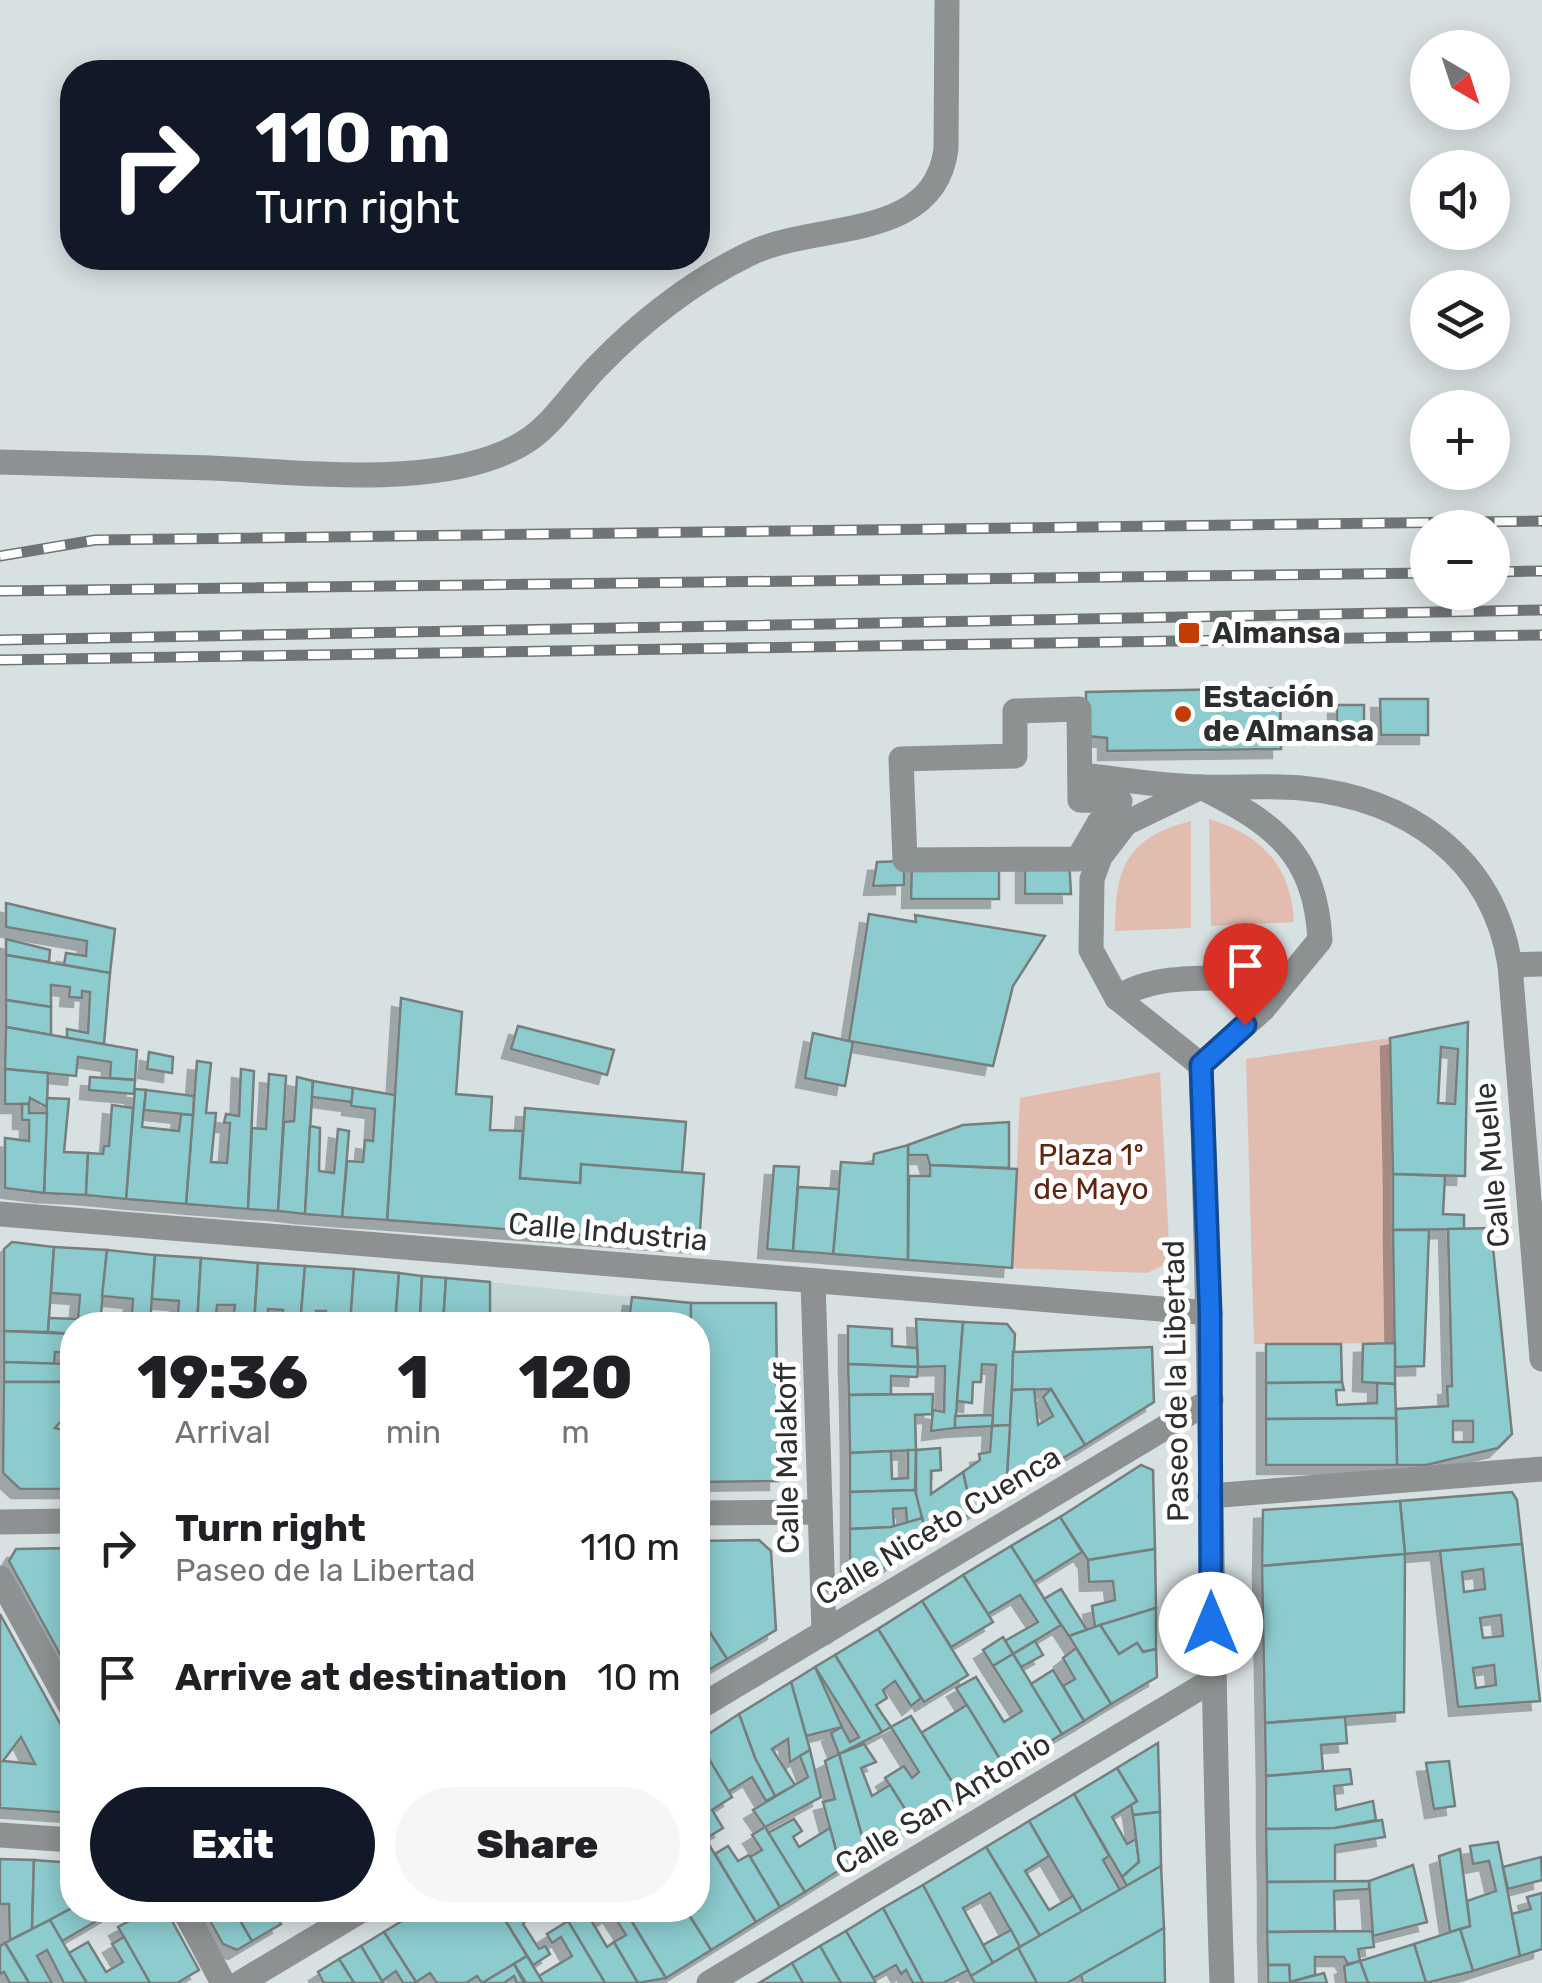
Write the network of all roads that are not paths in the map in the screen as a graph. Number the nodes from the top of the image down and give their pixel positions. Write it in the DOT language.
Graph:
graph roads {
  1 [pos="947,0"];
  2 [pos="0,462"];
  3 [pos="1080,775"];
  4 [pos="1201,787"];
  5 [pos="1542,964"];
  6 [pos="1510,965"];
  7 [pos="1276,990"];
  8 [pos="1118,998"];
  9 [pos="1201,1065"];
  10 [pos="1536,1213"];
  11 [pos="0,1214"];
  12 [pos="813,1281"];
  13 [pos="1210,1312"];
  14 [pos="1542,1358"];
  15 [pos="1211,1400"];
  16 [pos="1542,1469"];
  17 [pos="1210,1496"];
  18 [pos="820,1512"];
  19 [pos="710,1513"];
  20 [pos="60,1521"];
  21 [pos="0,1522"];
  22 [pos="0,1578"];
  23 [pos="824,1633"];
  24 [pos="1211,1680"];
  25 [pos="60,1686"];
  26 [pos="710,1701"];
  27 [pos="0,1835"];
  28 [pos="60,1839"];
  29 [pos="190,1922"];
  30 [pos="342,1922"];
  31 [pos="223,1983"];
  32 [pos="240,1983"];
  33 [pos="709,1983"];
  34 [pos="1222,1983"];
  1 -- 2 [label="street"];
  3 -- 3 [label="street"];
  3 -- 4 [label="street, Calle Muelle"];
  4 -- 6 [label="street, Calle Muelle"];
  4 -- 7 [label="street"];
  4 -- 8 [label="street"];
  5 -- 6 [label="street"];
  6 -- 10 [label="street, Calle Muelle"];
  7 -- 8 [label="street"];
  7 -- 9 [label="street"];
  8 -- 9 [label="street"];
  9 -- 13 [label="street, Paseo de la Libertad"];
  10 -- 14 [label="street, Calle Muelle"];
  11 -- 12 [label="street, Calle Industria"];
  12 -- 13 [label="street, Calle Industria"];
  12 -- 18 [label="street, Calle Malakoff"];
  13 -- 15 [label="street, Paseo de la Libertad"];
  15 -- 17 [label="street, Paseo de la Libertad"];
  15 -- 23 [label="street, Calle Niceto Cuenca"];
  16 -- 17 [label="street"];
  17 -- 24 [label="street, Paseo de la Libertad"];
  18 -- 19 [label="street"];
  18 -- 23 [label="street, Calle Malakoff"];
  20 -- 21 [label="street"];
  22 -- 25 [label="street"];
  23 -- 26 [label="street, Calle Niceto Cuenca"];
  24 -- 33 [label="street, Calle San Antonio"];
  24 -- 34 [label="street, Paseo de la Libertad"];
  27 -- 28 [label="street"];
  29 -- 31 [label="street"];
  30 -- 32 [label="street"];
}
